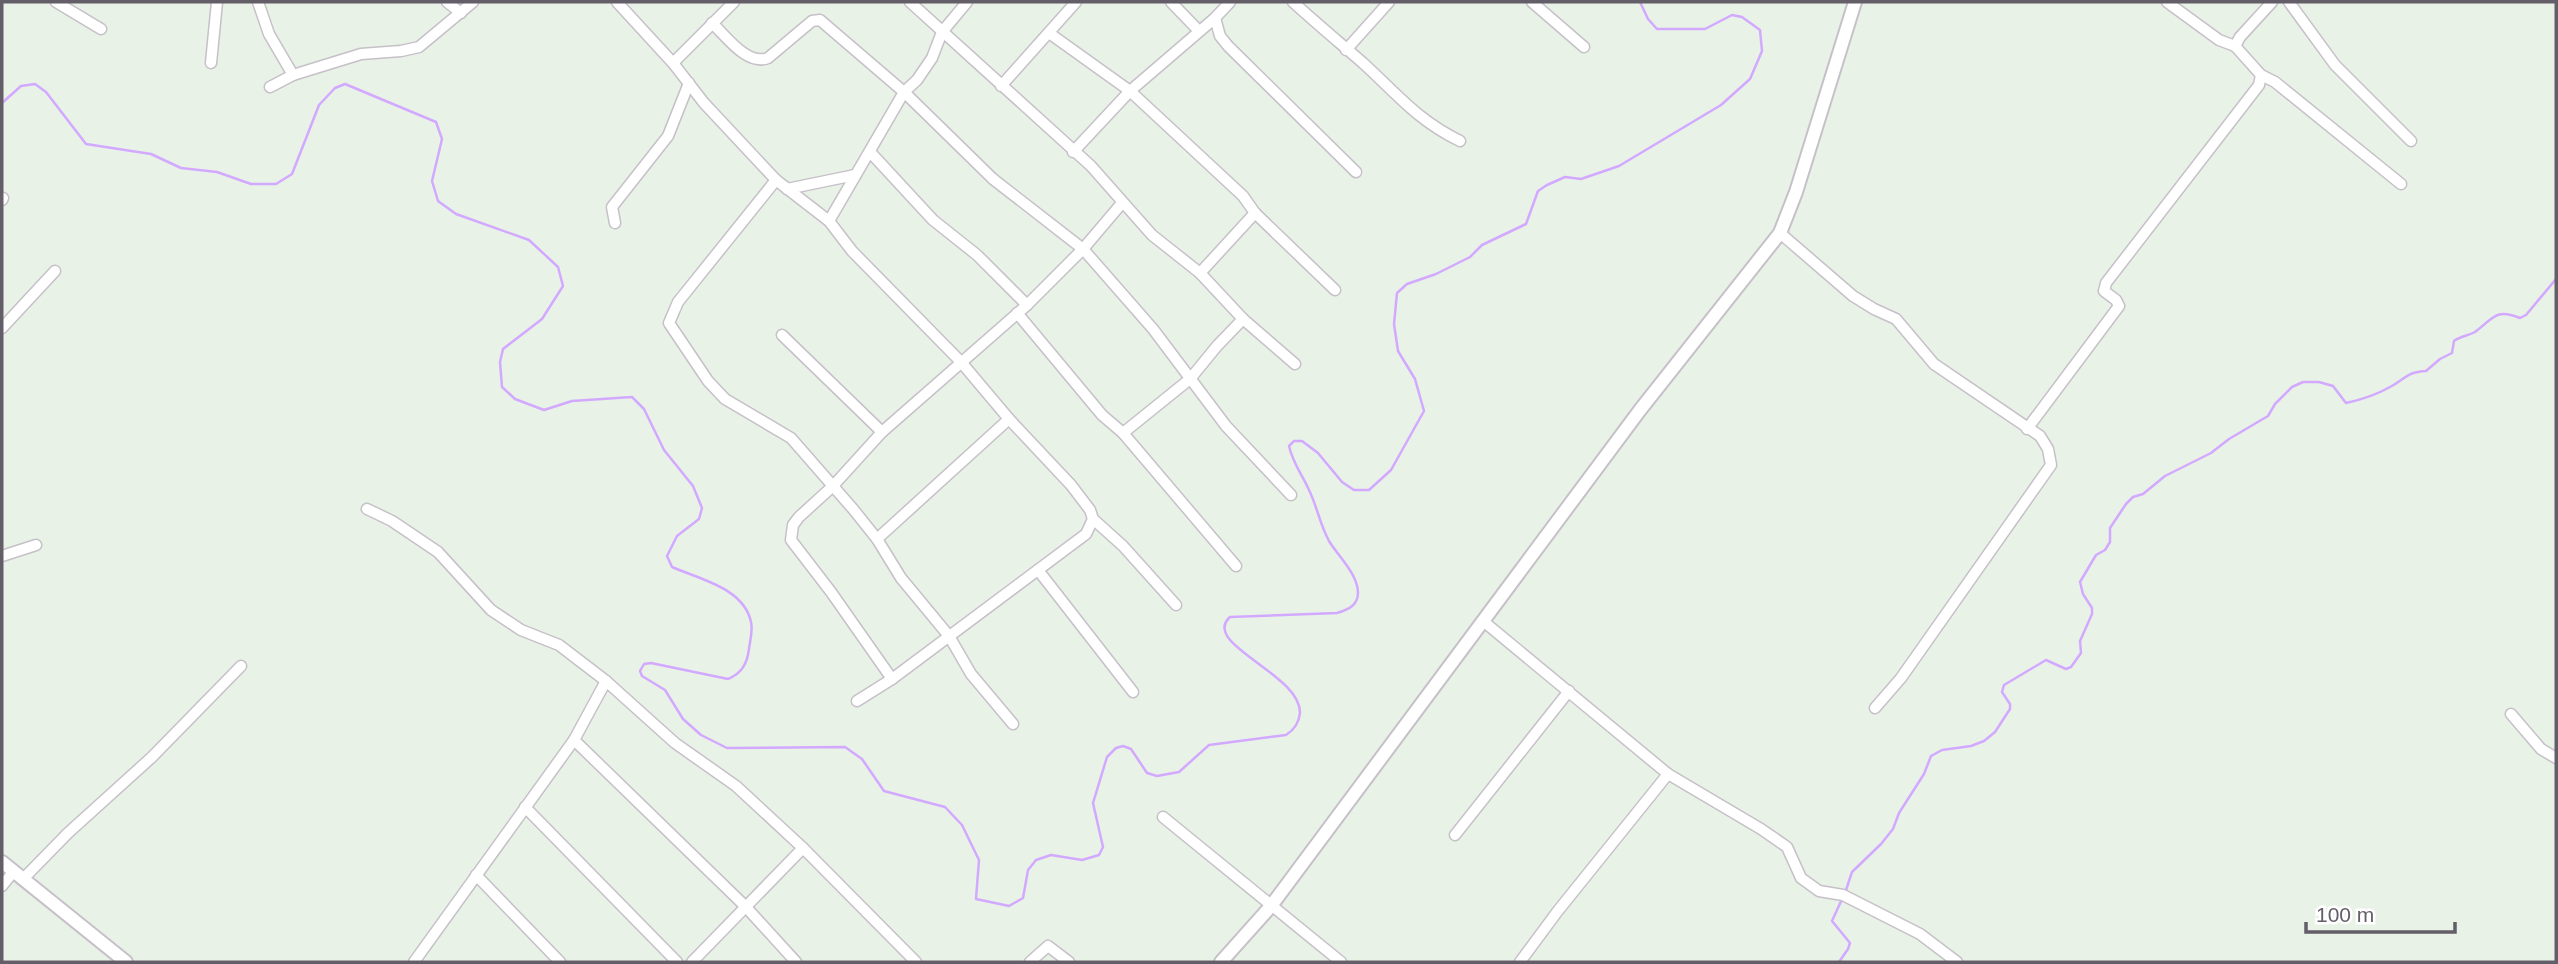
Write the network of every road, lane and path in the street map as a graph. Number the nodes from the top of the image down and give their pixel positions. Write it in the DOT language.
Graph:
graph roads {
  1 [pos="56,2"];
  2 [pos="217,2"];
  3 [pos="258,2"];
  4 [pos="447,2"];
  5 [pos="473,2"];
  6 [pos="617,2"];
  7 [pos="734,2"];
  8 [pos="910,2"];
  9 [pos="967,2"];
  10 [pos="1076,2"];
  11 [pos="1171,2"];
  12 [pos="1230,2"];
  13 [pos="1293,2"];
  14 [pos="1389,2"];
  15 [pos="1532,2"];
  16 [pos="1855,2"];
  17 [pos="2167,2"];
  18 [pos="2272,2"];
  19 [pos="2290,2"];
  20 [pos="461,13"];
  21 [pos="1215,19"];
  22 [pos="712,23"];
  23 [pos="101,29"];
  24 [pos="1198,30"];
  25 [pos="942,32"];
  26 [pos="1049,33"];
  27 [pos="1584,47"];
  28 [pos="2235,47"];
  29 [pos="1346,50"];
  30 [pos="211,62"];
  31 [pos="673,63"];
  32 [pos="293,75"];
  33 [pos="2260,75"];
  34 [pos="689,83"];
  35 [pos="1001,86"];
  36 [pos="270,88"];
  37 [pos="1130,91"];
  38 [pos="904,92"];
  39 [pos="1460,141"];
  40 [pos="2411,141"];
  41 [pos="1073,152"];
  42 [pos="871,153"];
  43 [pos="1356,172"];
  44 [pos="855,175"];
  45 [pos="776,180"];
  46 [pos="2401,184"];
  47 [pos="787,189"];
  48 [pos="1122,204"];
  49 [pos="1255,213"];
  50 [pos="829,221"];
  51 [pos="615,223"];
  52 [pos="1780,233"];
  53 [pos="1083,249"];
  54 [pos="55,271"];
  55 [pos="1200,273"];
  56 [pos="1335,289"];
  57 [pos="1027,306"];
  58 [pos="1017,313"];
  59 [pos="1243,320"];
  60 [pos="2,328"];
  61 [pos="782,335"];
  62 [pos="961,362"];
  63 [pos="1295,364"];
  64 [pos="1190,379"];
  65 [pos="1009,419"];
  66 [pos="2027,429"];
  67 [pos="882,432"];
  68 [pos="1124,433"];
  69 [pos="833,486"];
  70 [pos="1291,495"];
  71 [pos="367,509"];
  72 [pos="1093,519"];
  73 [pos="877,539"];
  74 [pos="36,545"];
  75 [pos="2,556"];
  76 [pos="1236,566"];
  77 [pos="1038,570"];
  78 [pos="1176,605"];
  79 [pos="1483,621"];
  80 [pos="949,636"];
  81 [pos="241,666"];
  82 [pos="892,679"];
  83 [pos="606,681"];
  84 [pos="1569,691"];
  85 [pos="1133,692"];
  86 [pos="857,701"];
  87 [pos="1875,708"];
  88 [pos="2511,714"];
  89 [pos="1013,724"];
  90 [pos="574,740"];
  91 [pos="2556,758"];
  92 [pos="1668,774"];
  93 [pos="525,807"];
  94 [pos="1163,817"];
  95 [pos="1455,835"];
  96 [pos="803,848"];
  97 [pos="2,862"];
  98 [pos="18,875"];
  99 [pos="476,875"];
  100 [pos="2,886"];
  101 [pos="745,905"];
  102 [pos="1271,906"];
  103 [pos="417,958"];
  104 [pos="126,962"];
  105 [pos="430,962"];
  106 [pos="560,962"];
  107 [pos="677,962"];
  108 [pos="691,962"];
  109 [pos="796,962"];
  110 [pos="916,962"];
  111 [pos="1030,962"];
  112 [pos="1069,962"];
  113 [pos="1221,962"];
  114 [pos="1341,962"];
  115 [pos="1520,962"];
  116 [pos="1958,962"];
  1 -- 23 [label="street"];
  2 -- 30 [label="street"];
  3 -- 32 [label="street"];
  4 -- 20 [label="street"];
  5 -- 20 [label="street"];
  6 -- 31 [label="street"];
  7 -- 22 [label="street"];
  8 -- 25 [label="street"];
  9 -- 25 [label="street"];
  10 -- 26 [label="street"];
  11 -- 24 [label="street"];
  12 -- 21 [label="street"];
  13 -- 29 [label="street"];
  14 -- 29 [label="street"];
  15 -- 27 [label="street"];
  16 -- 52 [label="street"];
  17 -- 28 [label="street"];
  18 -- 28 [label="street"];
  19 -- 40 [label="street"];
  20 -- 32 [label="street"];
  21 -- 24 [label="street"];
  21 -- 43 [label="street"];
  22 -- 31 [label="street"];
  22 -- 38 [label="street"];
  24 -- 37 [label="street"];
  25 -- 35 [label="street"];
  25 -- 38 [label="street"];
  26 -- 35 [label="street"];
  26 -- 37 [label="street"];
  28 -- 33 [label="street"];
  29 -- 39 [label="street"];
  31 -- 34 [label="street"];
  32 -- 36 [label="street"];
  33 -- 46 [label="street"];
  33 -- 66 [label="street"];
  34 -- 45 [label="street"];
  34 -- 51 [label="street"];
  35 -- 41 [label="street"];
  37 -- 41 [label="street"];
  37 -- 49 [label="street"];
  38 -- 42 [label="street"];
  38 -- 53 [label="street"];
  41 -- 48 [label="street"];
  42 -- 44 [label="street"];
  42 -- 57 [label="street"];
  44 -- 47 [label="street"];
  44 -- 50 [label="street"];
  45 -- 47 [label="street"];
  45 -- 69 [label="street"];
  47 -- 50 [label="street"];
  48 -- 53 [label="street"];
  48 -- 55 [label="street"];
  49 -- 55 [label="street"];
  49 -- 56 [label="street"];
  50 -- 62 [label="street"];
  52 -- 66 [label="street"];
  52 -- 79 [label="street"];
  53 -- 57 [label="street"];
  53 -- 64 [label="street"];
  54 -- 60 [label="street"];
  55 -- 59 [label="street"];
  57 -- 58 [label="street"];
  58 -- 62 [label="street"];
  58 -- 68 [label="street"];
  59 -- 63 [label="street"];
  59 -- 64 [label="street"];
  61 -- 67 [label="street"];
  62 -- 65 [label="street"];
  62 -- 67 [label="street"];
  64 -- 68 [label="street"];
  64 -- 70 [label="street"];
  65 -- 72 [label="street"];
  65 -- 73 [label="street"];
  66 -- 87 [label="street"];
  67 -- 69 [label="street"];
  68 -- 76 [label="street"];
  69 -- 73 [label="street"];
  69 -- 82 [label="street"];
  71 -- 83 [label="street"];
  72 -- 77 [label="street"];
  72 -- 78 [label="street"];
  73 -- 80 [label="street"];
  74 -- 75 [label="street"];
  77 -- 80 [label="street"];
  77 -- 85 [label="street"];
  79 -- 84 [label="street"];
  79 -- 102 [label="street"];
  80 -- 82 [label="street"];
  80 -- 89 [label="street"];
  81 -- 98 [label="street"];
  82 -- 86 [label="street"];
  83 -- 90 [label="street"];
  83 -- 96 [label="street"];
  84 -- 92 [label="street"];
  84 -- 95 [label="street"];
  88 -- 91 [label="street"];
  90 -- 93 [label="street"];
  90 -- 101 [label="street"];
  92 -- 115 [label="street"];
  92 -- 116 [label="street"];
  93 -- 99 [label="street"];
  93 -- 107 [label="street"];
  94 -- 102 [label="street"];
  96 -- 101 [label="street"];
  96 -- 110 [label="street"];
  97 -- 98 [label="street"];
  98 -- 100 [label="street"];
  98 -- 104 [label="street"];
  99 -- 103 [label="street"];
  99 -- 106 [label="street"];
  101 -- 108 [label="street"];
  101 -- 109 [label="street"];
  102 -- 113 [label="street"];
  102 -- 114 [label="street"];
  103 -- 105 [label="street"];
  111 -- 112 [label="street"];
}
